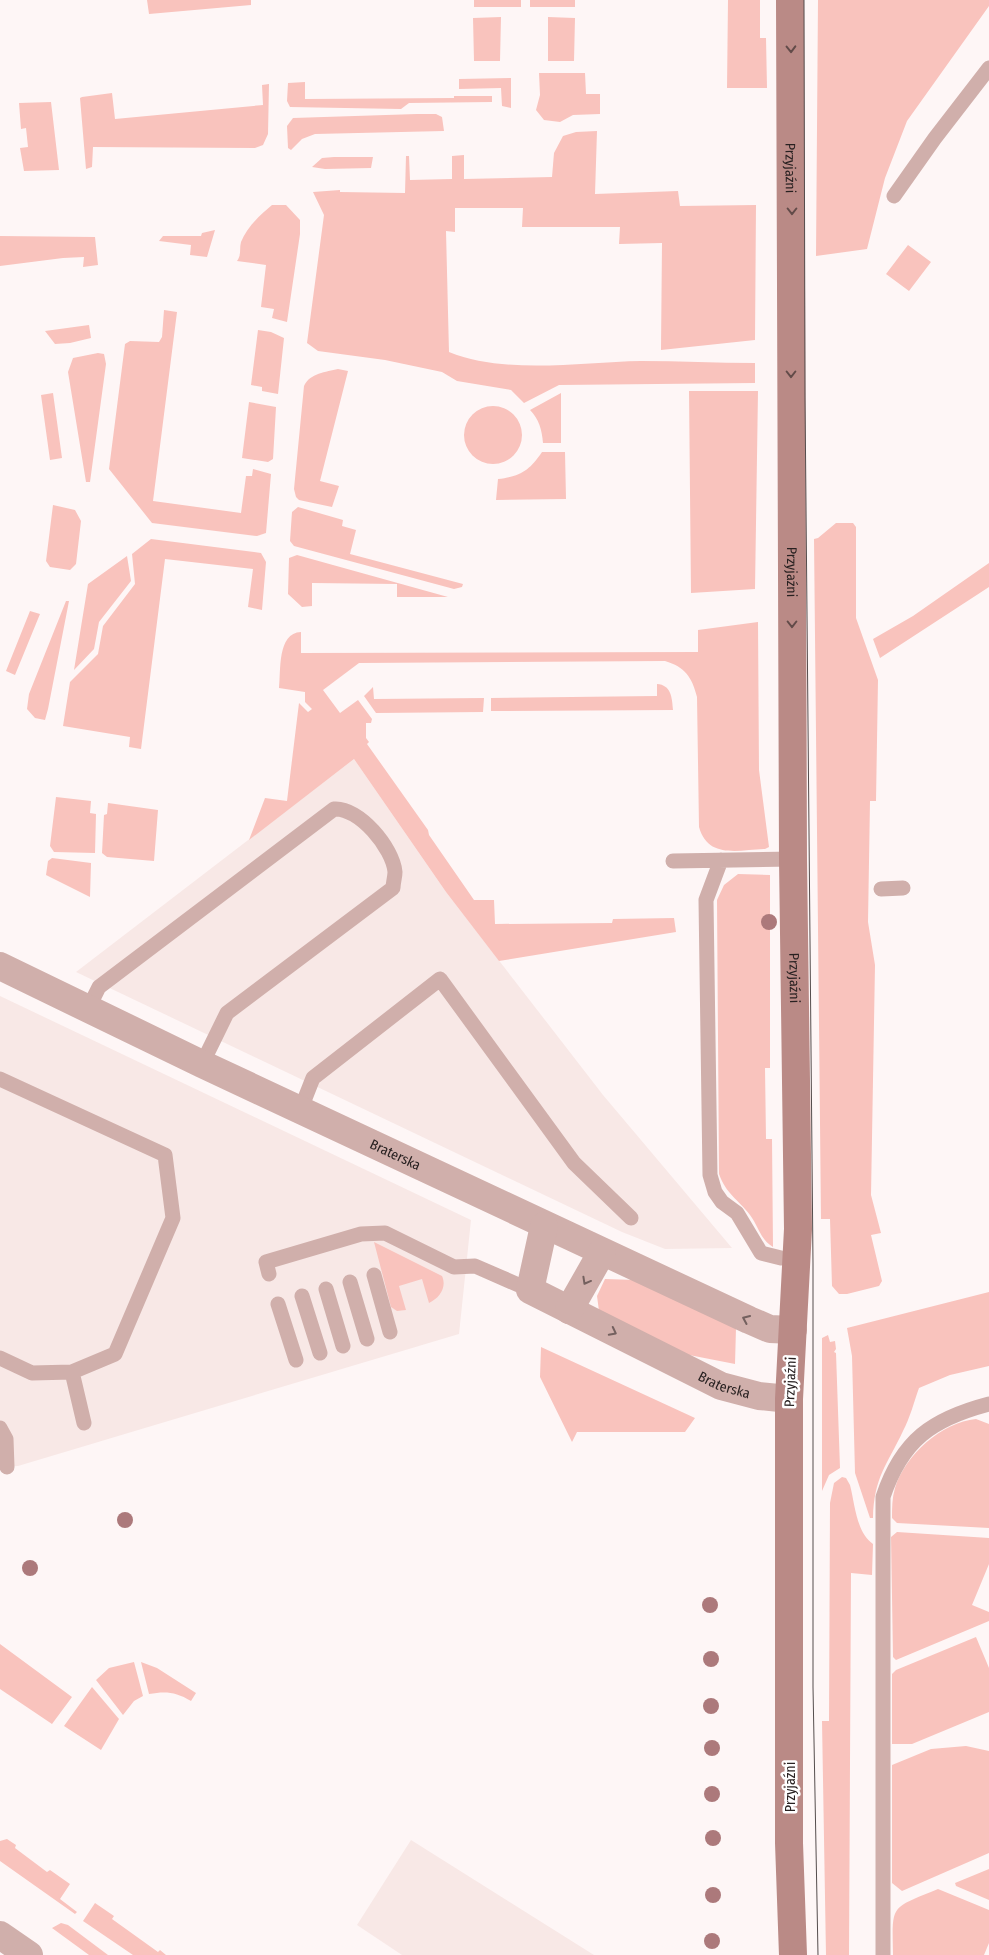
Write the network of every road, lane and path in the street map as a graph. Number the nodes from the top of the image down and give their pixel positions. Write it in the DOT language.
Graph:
graph roads {
  1 [pos="790,0"];
  2 [pos="989,68"];
  3 [pos="894,196"];
  4 [pos="792,859"];
  5 [pos="721,860"];
  6 [pos="673,861"];
  7 [pos="903,888"];
  8 [pos="881,889"];
  9 [pos="0,966"];
  10 [pos="88,1009"];
  11 [pos="202,1064"];
  12 [pos="0,1079"];
  13 [pos="300,1111"];
  14 [pos="631,1218"];
  15 [pos="544,1226"];
  16 [pos="602,1252"];
  17 [pos="781,1258"];
  18 [pos="269,1274"];
  19 [pos="374,1275"];
  20 [pos="350,1282"];
  21 [pos="326,1289"];
  22 [pos="530,1290"];
  23 [pos="302,1296"];
  24 [pos="278,1304"];
  25 [pos="570,1310"];
  26 [pos="793,1330"];
  27 [pos="390,1332"];
  28 [pos="367,1339"];
  29 [pos="343,1346"];
  30 [pos="320,1353"];
  31 [pos="0,1358"];
  32 [pos="296,1360"];
  33 [pos="72,1372"];
  34 [pos="789,1399"];
  35 [pos="989,1404"];
  36 [pos="84,1423"];
  37 [pos="0,1428"];
  38 [pos="7,1467"];
  39 [pos="793,1955"];
  40 [pos="882,1955"];
  1 -- 4 [label="street, Przyjaźni, one-way"];
  2 -- 3 [label="lane"];
  4 -- 5 [label="lane"];
  4 -- 26 [label="street, Przyjaźni"];
  5 -- 6 [label="lane"];
  5 -- 17 [label="lane"];
  7 -- 8 [label="lane"];
  9 -- 10 [label="street, Braterska"];
  10 -- 11 [label="street, Braterska"];
  10 -- 11 [label="lane"];
  11 -- 13 [label="street, Braterska"];
  12 -- 33 [label="lane"];
  13 -- 14 [label="lane"];
  13 -- 15 [label="street, Braterska"];
  15 -- 16 [label="street, Braterska"];
  15 -- 22 [label="street"];
  16 -- 25 [label="street, one-way"];
  26 -- 16 [label="street, Braterska, one-way"];
  18 -- 22 [label="lane"];
  19 -- 27 [label="lane"];
  20 -- 28 [label="lane"];
  21 -- 29 [label="lane"];
  22 -- 25 [label="street, Braterska"];
  23 -- 30 [label="lane"];
  24 -- 32 [label="lane"];
  25 -- 34 [label="street, Braterska, one-way"];
  26 -- 34 [label="street, Przyjaźni"];
  31 -- 33 [label="lane"];
  33 -- 36 [label="lane"];
  34 -- 39 [label="street, Przyjaźni"];
  35 -- 40 [label="lane"];
  37 -- 38 [label="lane"];
}
